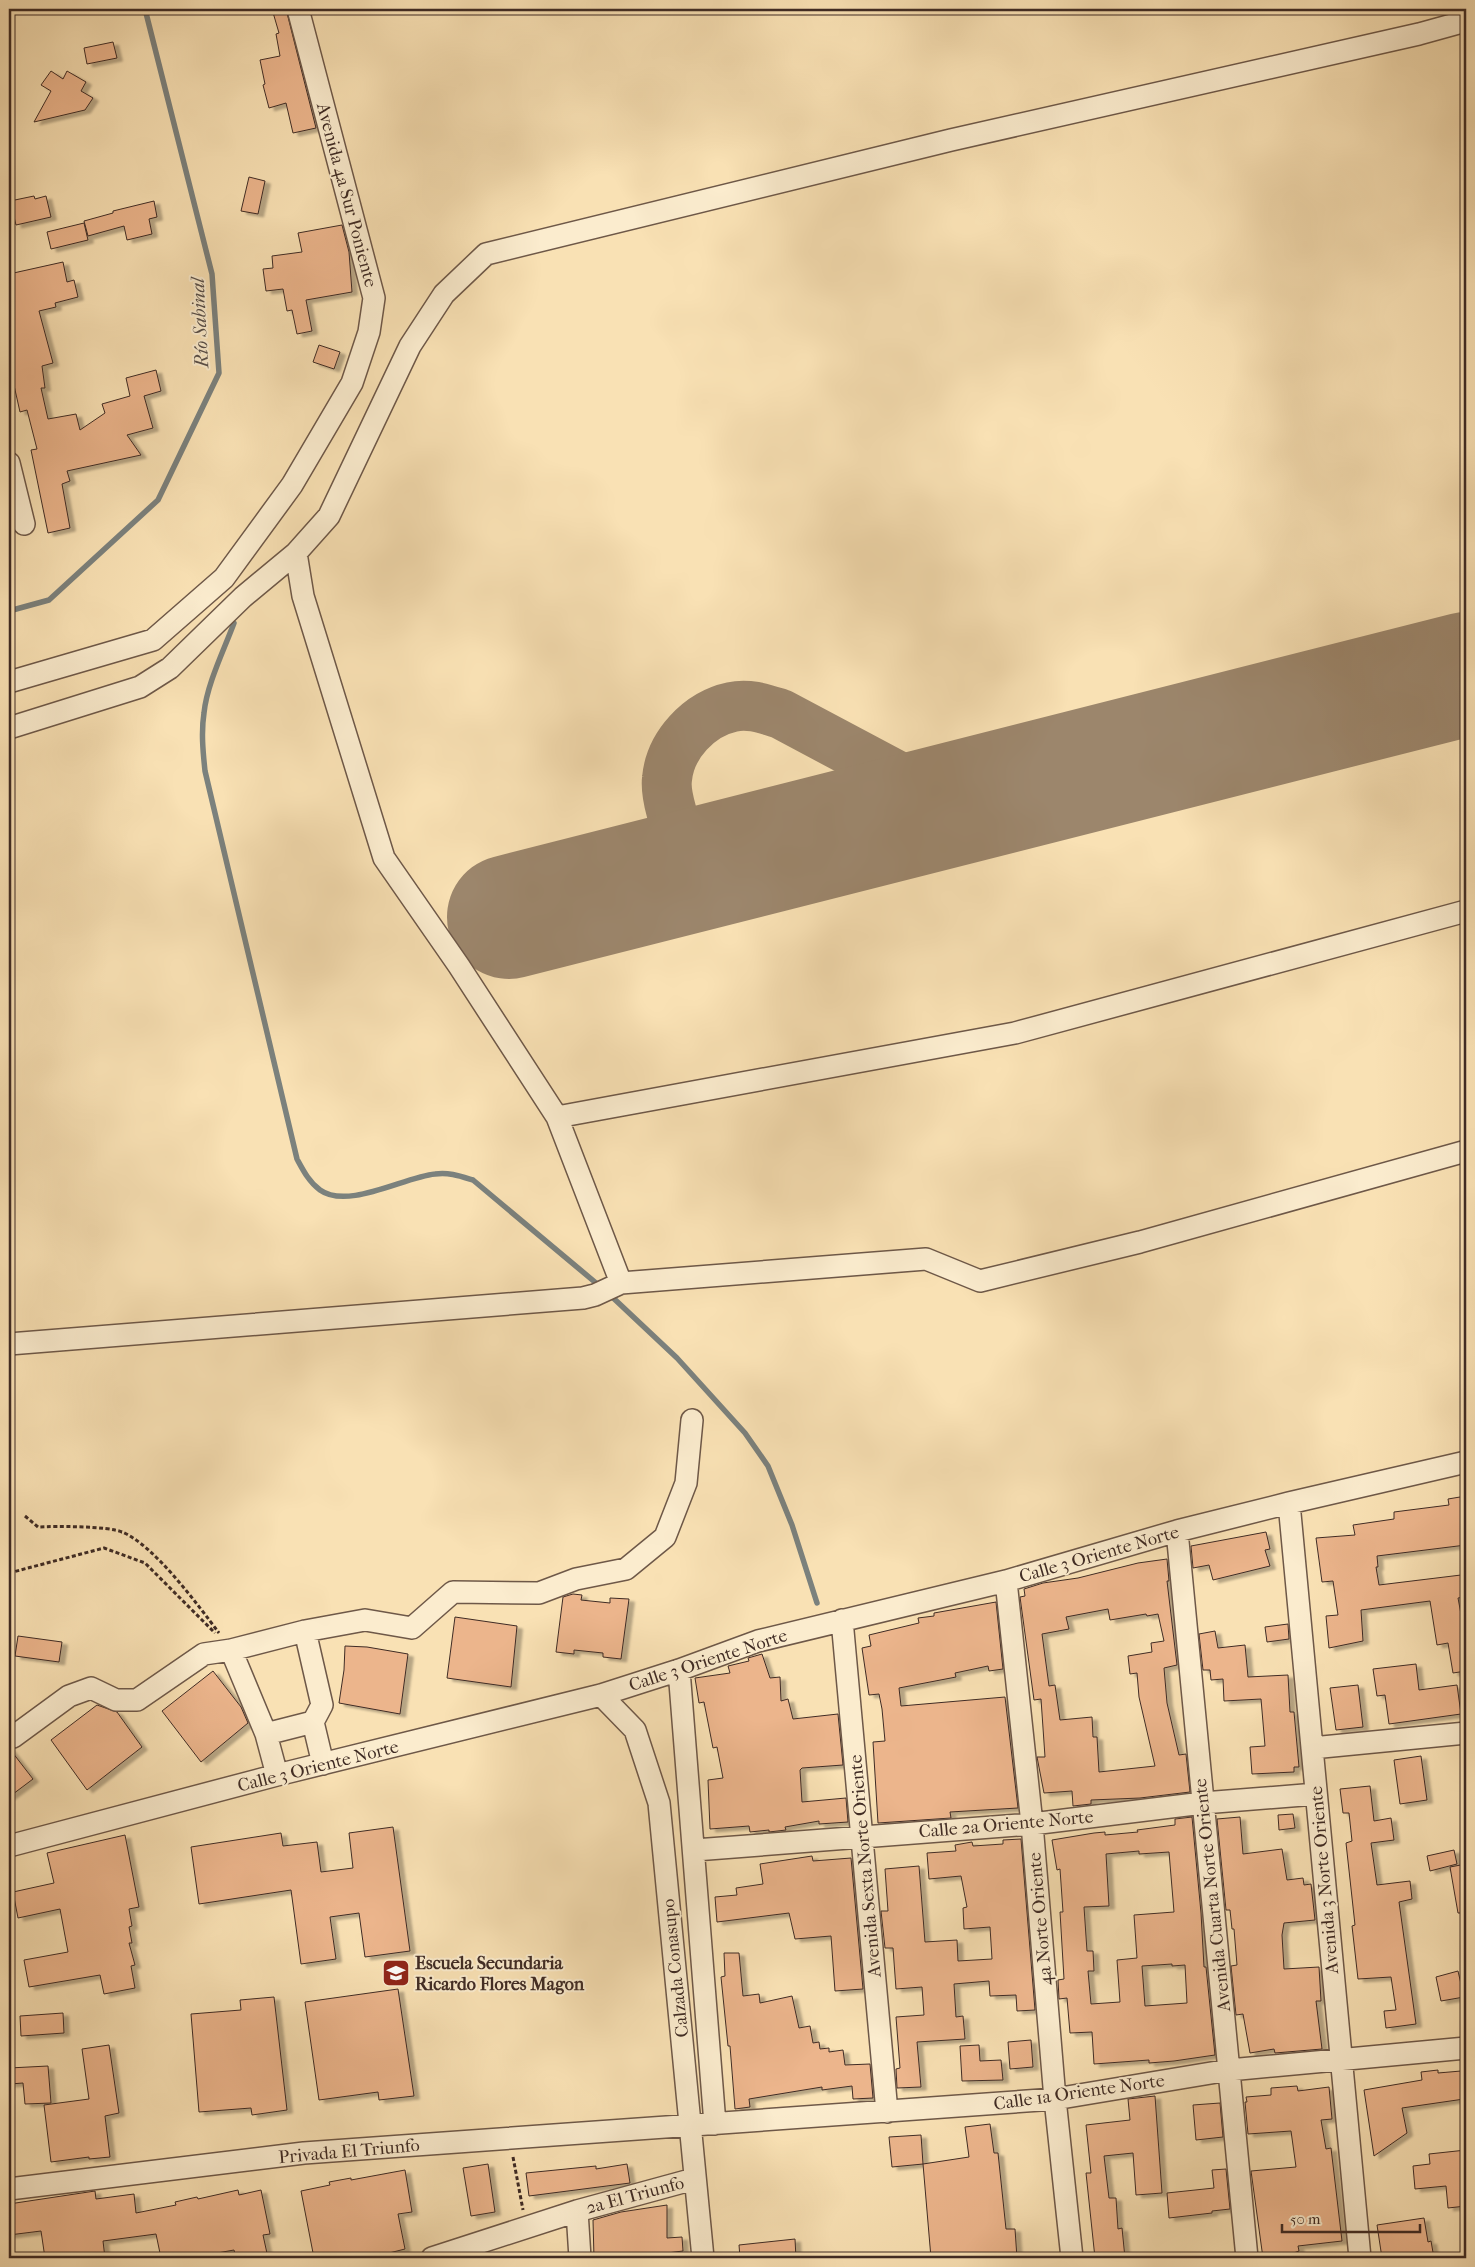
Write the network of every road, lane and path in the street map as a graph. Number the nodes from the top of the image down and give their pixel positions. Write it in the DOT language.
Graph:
graph roads {
  1 [pos="298,9"];
  2 [pos="1466,20"];
  3 [pos="9,462"];
  4 [pos="24,524"];
  5 [pos="296,553"];
  6 [pos="9,682"];
  7 [pos="9,728"];
  8 [pos="1466,911"];
  9 [pos="557,1117"];
  10 [pos="1466,1150"];
  11 [pos="619,1284"];
  12 [pos="9,1344"];
  13 [pos="692,1420"];
  14 [pos="1466,1462"];
  15 [pos="1289,1503"];
  16 [pos="25,1516"];
  17 [pos="1177,1531"];
  18 [pos="9,1573"];
  19 [pos="1006,1581"];
  20 [pos="842,1620"];
  21 [pos="305,1631"];
  22 [pos="231,1650"];
  23 [pos="679,1670"];
  24 [pos="601,1695"];
  25 [pos="313,1722"];
  26 [pos="1466,1733"];
  27 [pos="9,1734"];
  28 [pos="266,1734"];
  29 [pos="1312,1748"];
  30 [pos="323,1764"];
  31 [pos="276,1775"];
  32 [pos="1316,1794"];
  33 [pos="1203,1803"];
  34 [pos="1032,1824"];
  35 [pos="862,1836"];
  36 [pos="9,1846"];
  37 [pos="695,1850"];
  38 [pos="1466,2048"];
  39 [pos="1341,2060"];
  40 [pos="1229,2070"];
  41 [pos="1055,2099"];
  42 [pos="887,2112"];
  43 [pos="715,2124"];
  44 [pos="690,2127"];
  45 [pos="509,2140"];
  46 [pos="694,2179"];
  47 [pos="9,2189"];
  48 [pos="576,2211"];
  49 [pos="526,2228"];
  50 [pos="432,2258"];
  51 [pos="580,2258"];
  52 [pos="703,2258"];
  53 [pos="1072,2258"];
  54 [pos="1247,2258"];
  55 [pos="1360,2258"];
  1 -- 6 [label="street, Avenida 4a Sur Poniente"];
  2 -- 5 [label="street"];
  3 -- 4 [label="street"];
  5 -- 7 [label="street"];
  5 -- 9 [label="street"];
  8 -- 9 [label="street"];
  9 -- 11 [label="street"];
  10 -- 11 [label="street"];
  11 -- 12 [label="street"];
  13 -- 21 [label="street"];
  14 -- 15 [label="street, Calle 3 Oriente Norte"];
  15 -- 17 [label="street, Calle 3 Oriente Norte"];
  15 -- 29 [label="street, Avenida 3 Norte Oriente"];
  16 -- 22 [label="path"];
  17 -- 19 [label="street, Calle 3 Oriente Norte"];
  17 -- 33 [label="street, Avenida Cuarta Norte Oriente"];
  18 -- 22 [label="path"];
  19 -- 20 [label="street, Calle 3 Oriente Norte"];
  19 -- 34 [label="street, 4a Norte Oriente"];
  20 -- 23 [label="street, Calle 3 Oriente Norte"];
  20 -- 35 [label="street, Avenida Sexta Norte Oriente"];
  21 -- 22 [label="street"];
  21 -- 25 [label="street"];
  22 -- 27 [label="street"];
  22 -- 28 [label="street"];
  23 -- 24 [label="street, Calle 3 Oriente Norte"];
  23 -- 37 [label="street"];
  24 -- 30 [label="street, Calle 3 Oriente Norte"];
  24 -- 44 [label="street, Calzada Conasupo"];
  25 -- 28 [label="street"];
  25 -- 30 [label="street"];
  26 -- 29 [label="street"];
  28 -- 31 [label="street"];
  29 -- 32 [label="street, Avenida 3 Norte Oriente"];
  30 -- 31 [label="street, Calle 3 Oriente Norte"];
  31 -- 36 [label="street, Calle 3 Oriente Norte"];
  32 -- 33 [label="street, Calle 2a Oriente Norte"];
  32 -- 39 [label="street, Avenida 3 Norte Oriente"];
  33 -- 34 [label="street, Calle 2a Oriente Norte"];
  33 -- 40 [label="street, Avenida Cuarta Norte Oriente"];
  34 -- 35 [label="street, Calle 2a Oriente Norte"];
  34 -- 41 [label="street, 4a Norte Oriente"];
  35 -- 37 [label="street, Calle 2a Oriente Norte"];
  35 -- 42 [label="street, Avenida Sexta Norte Oriente"];
  37 -- 43 [label="street"];
  38 -- 39 [label="street, Calle 1a Oriente Norte"];
  39 -- 40 [label="street, Calle 1a Oriente Norte"];
  39 -- 55 [label="street, Avenida 3 Norte Oriente"];
  40 -- 41 [label="street, Calle 1a Oriente Norte"];
  40 -- 54 [label="street, Avenida Cuarta Norte Oriente"];
  41 -- 42 [label="street, Calle 1a Oriente Norte"];
  41 -- 53 [label="street, 4a Norte Oriente"];
  42 -- 43 [label="street, Calle 1a Oriente Norte"];
  43 -- 44 [label="street, Calle 1a Oriente Norte"];
  44 -- 45 [label="street, Privada El Triunfo"];
  44 -- 46 [label="street, Calzada Conasupo"];
  45 -- 47 [label="street, Privada El Triunfo"];
  45 -- 49 [label="path"];
  46 -- 48 [label="street, 2a El Triunfo"];
  46 -- 52 [label="street, Calzada Conasupo"];
  48 -- 49 [label="street, 2a El Triunfo"];
  48 -- 51 [label="street"];
  49 -- 50 [label="street, 2a El Triunfo"];
}
